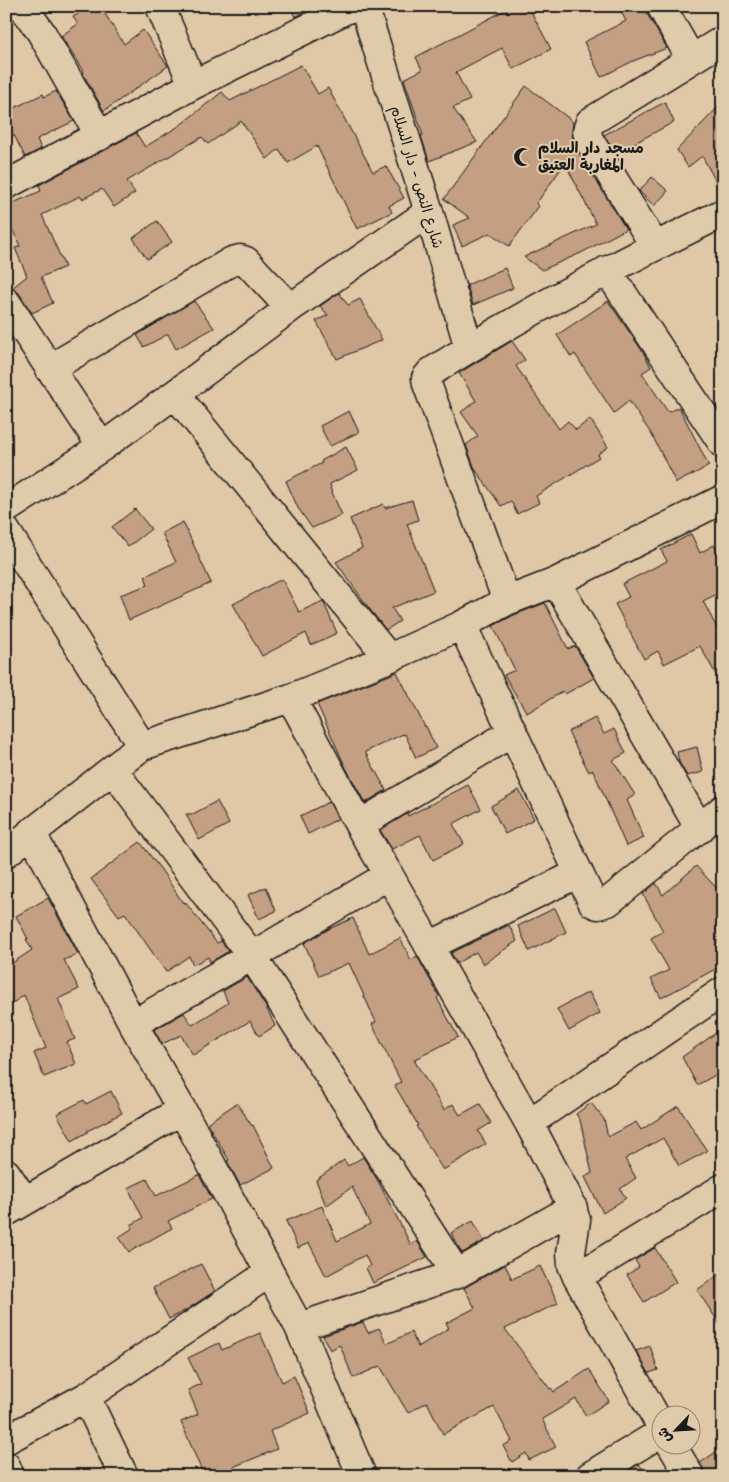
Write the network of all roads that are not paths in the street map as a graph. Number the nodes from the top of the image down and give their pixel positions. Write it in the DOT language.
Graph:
graph roads {
  1 [pos="22,6"];
  2 [pos="160,6"];
  3 [pos="353,6"];
  4 [pos="364,6"];
  5 [pos="661,6"];
  6 [pos="723,40"];
  7 [pos="691,59"];
  8 [pos="193,85"];
  9 [pos="100,136"];
  10 [pos="6,185"];
  11 [pos="429,212"];
  12 [pos="723,213"];
  13 [pos="654,246"];
  14 [pos="607,270"];
  15 [pos="6,302"];
  16 [pos="290,308"];
  17 [pos="468,348"];
  18 [pos="49,369"];
  19 [pos="175,394"];
  20 [pos="723,444"];
  21 [pos="102,447"];
  22 [pos="723,499"];
  23 [pos="6,509"];
  24 [pos="6,531"];
  25 [pos="556,582"];
  26 [pos="507,602"];
  27 [pos="462,625"];
  28 [pos="389,658"];
  29 [pos="291,698"];
  30 [pos="512,732"];
  31 [pos="142,746"];
  32 [pos="113,770"];
  33 [pos="723,810"];
  34 [pos="359,825"];
  35 [pos="700,829"];
  36 [pos="31,832"];
  37 [pos="6,853"];
  38 [pos="579,873"];
  39 [pos="389,875"];
  40 [pos="429,946"];
  41 [pos="252,956"];
  42 [pos="723,991"];
  43 [pos="132,1024"];
  44 [pos="182,1110"];
  45 [pos="530,1123"];
  46 [pos="6,1173"];
  47 [pos="723,1188"];
  48 [pos="16,1207"];
  49 [pos="573,1208"];
  50 [pos="269,1273"];
  51 [pos="457,1274"];
  52 [pos="577,1277"];
  53 [pos="299,1327"];
  54 [pos="86,1397"];
  55 [pos="652,1412"];
  56 [pos="652,1436"];
  57 [pos="6,1440"];
  58 [pos="677,1454"];
  59 [pos="6,1466"];
  60 [pos="10,1476"];
  61 [pos="124,1476"];
  62 [pos="362,1476"];
  63 [pos="590,1476"];
  64 [pos="690,1476"];
  1 -- 9 [label="street"];
  2 -- 8 [label="street"];
  3 -- 8 [label="street"];
  4 -- 11 [label="street, شارع النص - دار السلام"];
  5 -- 7 [label="street"];
  6 -- 7 [label="street"];
  7 -- 13 [label="street"];
  8 -- 9 [label="street"];
  9 -- 10 [label="street"];
  11 -- 16 [label="street"];
  11 -- 17 [label="street, شارع النص - دار السلام"];
  12 -- 13 [label="street"];
  13 -- 14 [label="street"];
  14 -- 17 [label="street"];
  14 -- 20 [label="street"];
  15 -- 18 [label="street"];
  16 -- 18 [label="street"];
  16 -- 19 [label="street"];
  17 -- 26 [label="street"];
  18 -- 21 [label="street"];
  19 -- 21 [label="street"];
  19 -- 28 [label="street"];
  21 -- 23 [label="street"];
  22 -- 25 [label="street"];
  24 -- 31 [label="street"];
  25 -- 26 [label="street"];
  25 -- 35 [label="street"];
  26 -- 27 [label="street"];
  27 -- 28 [label="street"];
  27 -- 30 [label="street"];
  28 -- 29 [label="street"];
  29 -- 31 [label="street"];
  29 -- 34 [label="street"];
  30 -- 34 [label="street"];
  30 -- 38 [label="street"];
  31 -- 32 [label="street"];
  32 -- 36 [label="street"];
  32 -- 41 [label="street"];
  33 -- 35 [label="street"];
  34 -- 39 [label="street"];
  35 -- 38 [label="street"];
  36 -- 37 [label="street"];
  36 -- 43 [label="street"];
  38 -- 40 [label="street"];
  39 -- 40 [label="street"];
  39 -- 41 [label="street"];
  40 -- 45 [label="street"];
  41 -- 43 [label="street"];
  41 -- 51 [label="street"];
  42 -- 45 [label="street"];
  43 -- 44 [label="street"];
  44 -- 48 [label="street"];
  44 -- 50 [label="street"];
  45 -- 49 [label="street"];
  46 -- 48 [label="street"];
  47 -- 52 [label="street"];
  49 -- 51 [label="street"];
  49 -- 52 [label="street"];
  50 -- 53 [label="street"];
  50 -- 54 [label="street"];
  51 -- 53 [label="street"];
  52 -- 55 [label="street"];
  53 -- 62 [label="street"];
  54 -- 57 [label="street"];
  54 -- 61 [label="street"];
  56 -- 63 [label="street"];
  58 -- 64 [label="street"];
  59 -- 60 [label="street"];
}
